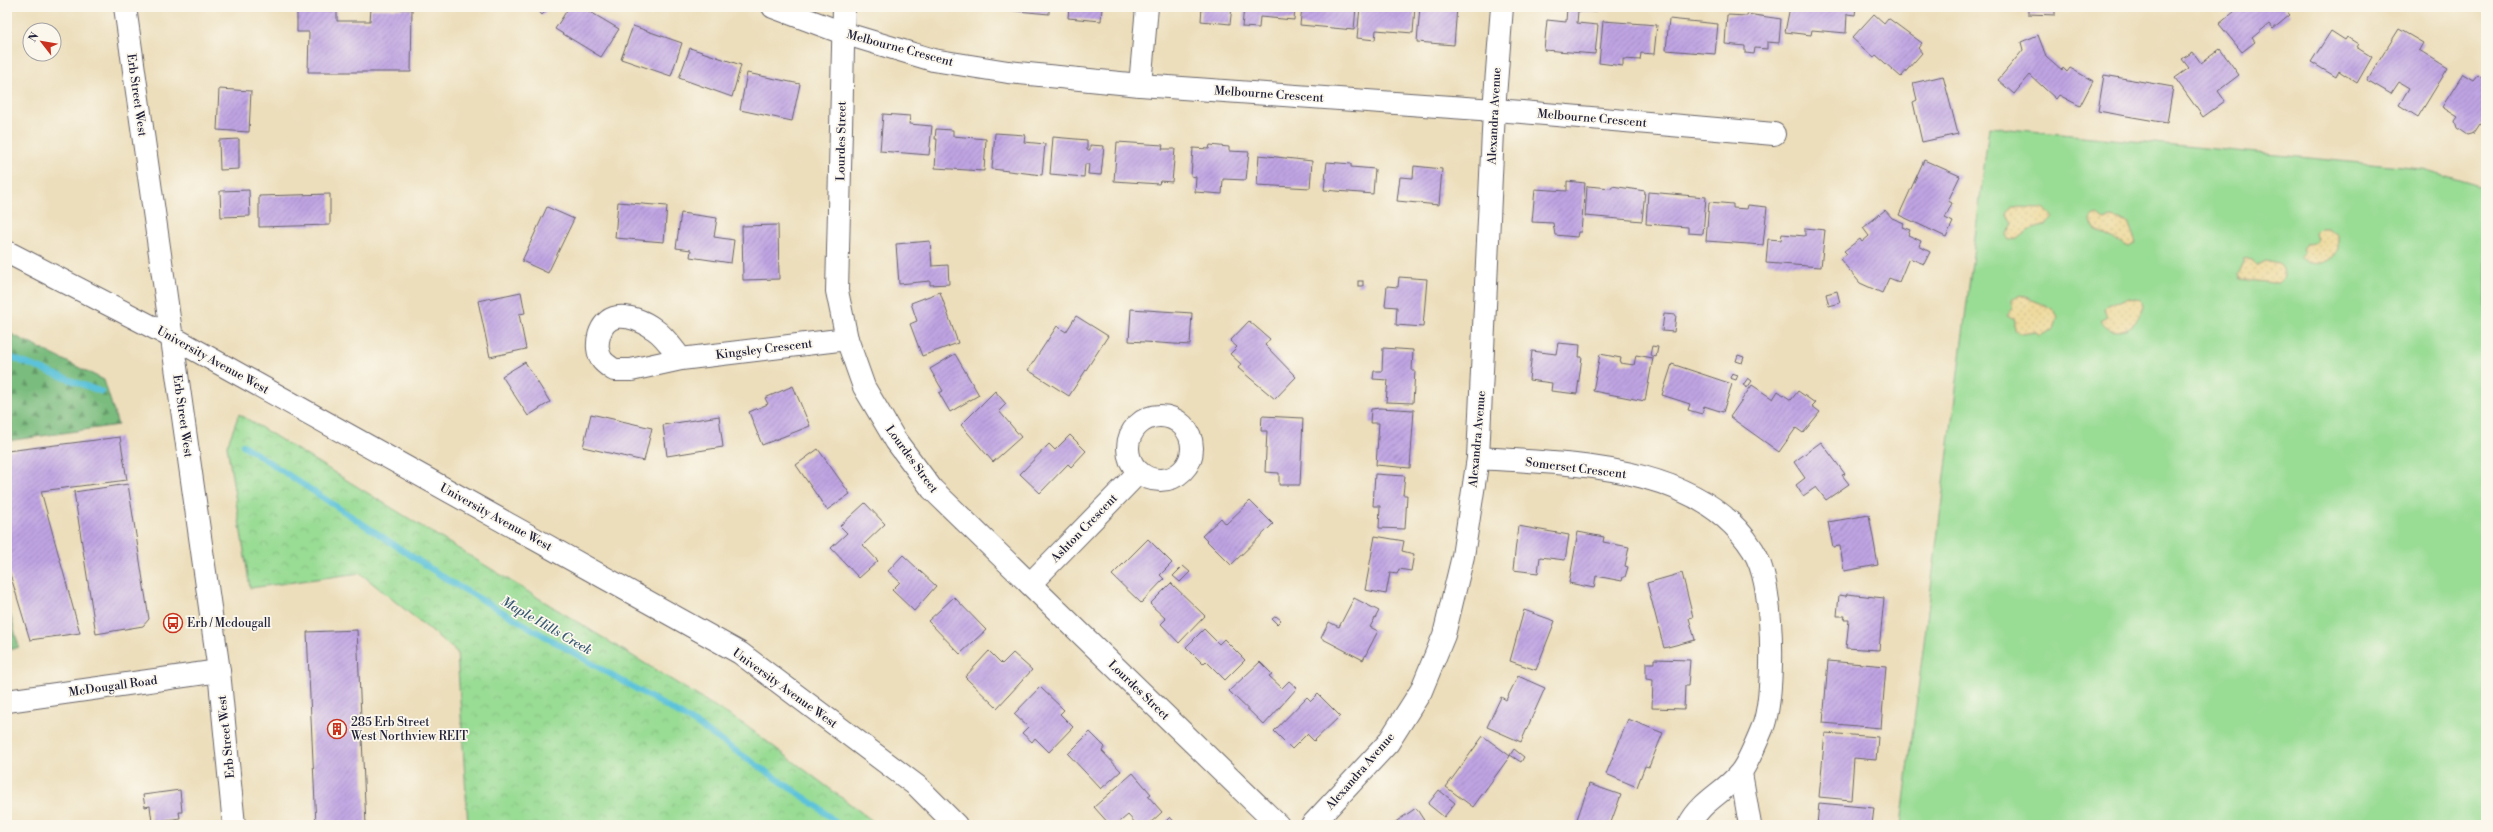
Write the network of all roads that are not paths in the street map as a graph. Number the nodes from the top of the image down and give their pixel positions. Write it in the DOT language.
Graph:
graph roads {
  1 [pos="125,7"];
  2 [pos="773,7"];
  3 [pos="844,7"];
  4 [pos="1147,7"];
  5 [pos="1502,7"];
  6 [pos="843,33"];
  7 [pos="1140,85"];
  8 [pos="1494,110"];
  9 [pos="1774,134"];
  10 [pos="7,252"];
  11 [pos="172,337"];
  12 [pos="847,339"];
  13 [pos="681,359"];
  14 [pos="1478,458"];
  15 [pos="1138,472"];
  16 [pos="1030,584"];
  17 [pos="219,671"];
  18 [pos="7,701"];
  19 [pos="1741,773"];
  20 [pos="234,825"];
  21 [pos="956,825"];
  22 [pos="1278,825"];
  23 [pos="1312,825"];
  24 [pos="1689,825"];
  25 [pos="1750,825"];
  1 -- 11 [label="street, Erb Street West"];
  2 -- 6 [label="street, Melbourne Crescent"];
  3 -- 6 [label="street, Lourdes Street"];
  4 -- 7 [label="street"];
  5 -- 8 [label="street, Alexandra Avenue"];
  6 -- 7 [label="street, Melbourne Crescent"];
  6 -- 12 [label="street, Lourdes Street"];
  7 -- 8 [label="street, Melbourne Crescent"];
  8 -- 9 [label="street, Melbourne Crescent"];
  8 -- 14 [label="street, Alexandra Avenue"];
  10 -- 11 [label="street, University Avenue West"];
  11 -- 17 [label="street, Erb Street West"];
  11 -- 21 [label="street, University Avenue West"];
  12 -- 13 [label="street, Kingsley Crescent"];
  12 -- 16 [label="street, Lourdes Street"];
  14 -- 19 [label="street, Somerset Crescent"];
  14 -- 23 [label="street, Alexandra Avenue"];
  15 -- 16 [label="street, Ashton Crescent"];
  16 -- 22 [label="street, Lourdes Street"];
  17 -- 18 [label="street, McDougall Road"];
  17 -- 20 [label="street, Erb Street West"];
  19 -- 24 [label="street, Somerset Crescent"];
  19 -- 25 [label="street"];
}
